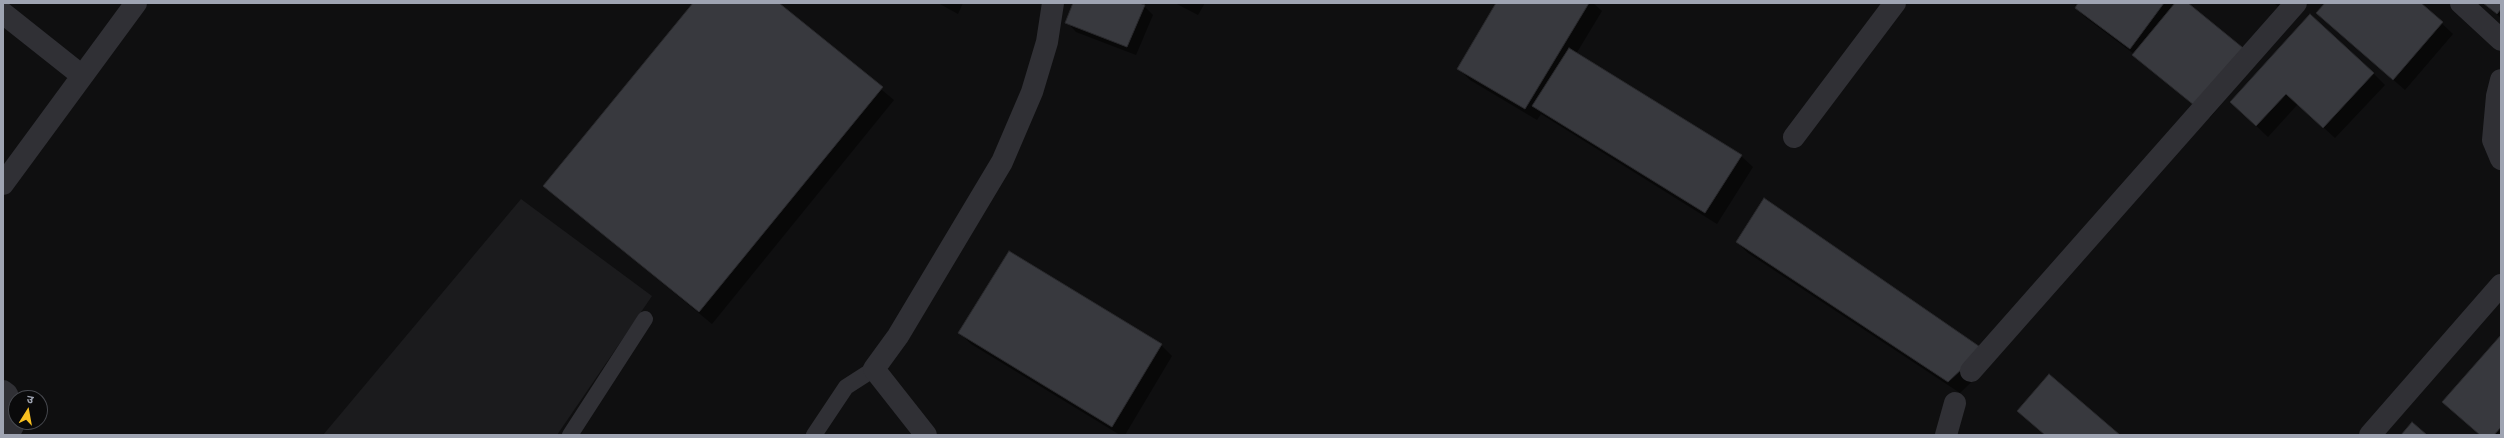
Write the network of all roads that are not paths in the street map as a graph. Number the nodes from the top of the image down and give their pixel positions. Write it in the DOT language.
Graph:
graph roads {
  1 [pos="136,3"];
  2 [pos="1053,3"];
  3 [pos="1895,3"];
  4 [pos="2296,3"];
  5 [pos="2461,3"];
  6 [pos="3,13"];
  7 [pos="2501,40"];
  8 [pos="81,75"];
  9 [pos="2501,80"];
  10 [pos="1794,137"];
  11 [pos="2501,159"];
  12 [pos="3,184"];
  13 [pos="2501,284"];
  14 [pos="645,320"];
  15 [pos="874,369"];
  16 [pos="1971,371"];
  17 [pos="3,391"];
  18 [pos="1955,403"];
  19 [pos="8,435"];
  20 [pos="570,435"];
  21 [pos="814,435"];
  22 [pos="926,435"];
  23 [pos="1946,435"];
  24 [pos="2370,435"];
  1 -- 8 [label="street"];
  2 -- 15 [label="street"];
  3 -- 10 [label="street"];
  4 -- 16 [label="street"];
  5 -- 7 [label="street"];
  6 -- 8 [label="street"];
  8 -- 12 [label="street"];
  9 -- 11 [label="street"];
  13 -- 24 [label="street"];
  14 -- 20 [label="lane"];
  15 -- 21 [label="lane"];
  15 -- 22 [label="street"];
  17 -- 19 [label="street"];
  18 -- 23 [label="street"];
}
